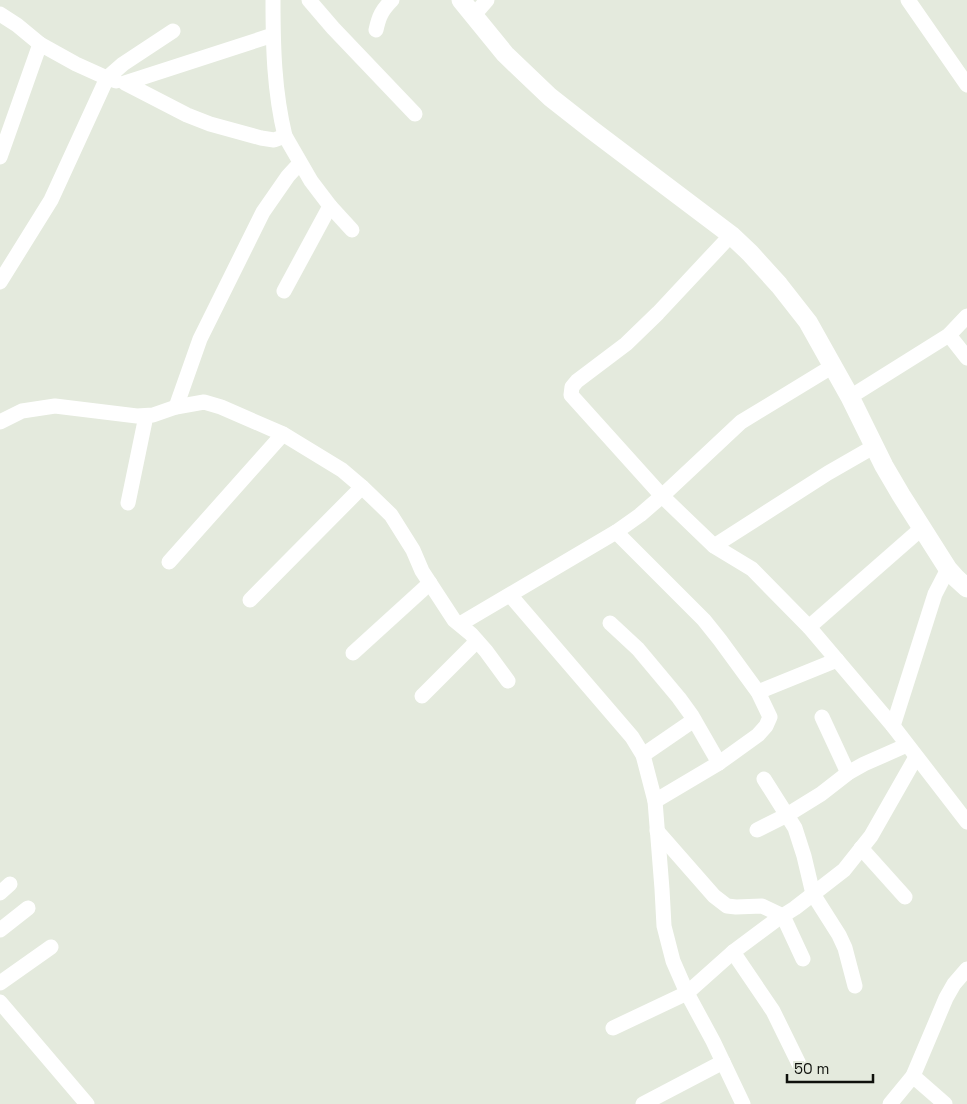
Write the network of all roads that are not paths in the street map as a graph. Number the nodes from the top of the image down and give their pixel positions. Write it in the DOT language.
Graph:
graph roads {
  1 [pos="273,0"];
  2 [pos="309,0"];
  3 [pos="392,0"];
  4 [pos="461,0"];
  5 [pos="488,0"];
  6 [pos="908,0"];
  7 [pos="0,14"];
  8 [pos="474,15"];
  9 [pos="376,30"];
  10 [pos="173,31"];
  11 [pos="273,35"];
  12 [pos="40,44"];
  13 [pos="107,78"];
  14 [pos="125,83"];
  15 [pos="967,85"];
  16 [pos="415,114"];
  17 [pos="285,136"];
  18 [pos="0,157"];
  19 [pos="300,162"];
  20 [pos="330,206"];
  21 [pos="352,230"];
  22 [pos="731,235"];
  23 [pos="0,282"];
  24 [pos="284,291"];
  25 [pos="967,316"];
  26 [pos="949,335"];
  27 [pos="965,353"];
  28 [pos="833,366"];
  29 [pos="850,397"];
  30 [pos="176,407"];
  31 [pos="146,416"];
  32 [pos="0,422"];
  33 [pos="282,434"];
  34 [pos="875,446"];
  35 [pos="362,487"];
  36 [pos="662,496"];
  37 [pos="128,503"];
  38 [pos="922,528"];
  39 [pos="616,532"];
  40 [pos="714,546"];
  41 [pos="169,562"];
  42 [pos="959,576"];
  43 [pos="430,583"];
  44 [pos="510,595"];
  45 [pos="250,600"];
  46 [pos="610,623"];
  47 [pos="460,624"];
  48 [pos="809,627"];
  49 [pos="478,641"];
  50 [pos="353,653"];
  51 [pos="837,660"];
  52 [pos="508,681"];
  53 [pos="758,692"];
  54 [pos="422,696"];
  55 [pos="822,717"];
  56 [pos="694,720"];
  57 [pos="892,726"];
  58 [pos="907,745"];
  59 [pos="643,755"];
  60 [pos="916,757"];
  61 [pos="718,764"];
  62 [pos="848,773"];
  63 [pos="764,779"];
  64 [pos="655,801"];
  65 [pos="788,815"];
  66 [pos="967,822"];
  67 [pos="757,830"];
  68 [pos="657,831"];
  69 [pos="862,848"];
  70 [pos="813,894"];
  71 [pos="905,897"];
  72 [pos="28,908"];
  73 [pos="783,916"];
  74 [pos="0,930"];
  75 [pos="50,947"];
  76 [pos="733,952"];
  77 [pos="804,959"];
  78 [pos="967,969"];
  79 [pos="0,984"];
  80 [pos="855,986"];
  81 [pos="686,993"];
  82 [pos="0,1002"];
  83 [pos="613,1028"];
  84 [pos="723,1062"];
  85 [pos="800,1066"];
  86 [pos="912,1076"];
  87 [pos="87,1104"];
  88 [pos="643,1104"];
  89 [pos="743,1104"];
  90 [pos="890,1104"];
  91 [pos="945,1104"];
  1 -- 11 [label="street"];
  2 -- 16 [label="street"];
  3 -- 9 [label="street"];
  4 -- 8 [label="main road"];
  5 -- 8 [label="street"];
  6 -- 15 [label="street"];
  7 -- 12 [label="street"];
  8 -- 22 [label="main road"];
  10 -- 13 [label="street"];
  11 -- 14 [label="street"];
  11 -- 17 [label="street"];
  12 -- 13 [label="street"];
  12 -- 18 [label="street"];
  13 -- 14 [label="street"];
  13 -- 23 [label="street"];
  14 -- 17 [label="street"];
  17 -- 19 [label="street"];
  19 -- 20 [label="street"];
  19 -- 30 [label="street"];
  20 -- 21 [label="street"];
  20 -- 24 [label="street"];
  22 -- 28 [label="main road"];
  22 -- 36 [label="street"];
  25 -- 26 [label="street"];
  26 -- 27 [label="street"];
  26 -- 29 [label="street"];
  28 -- 29 [label="main road"];
  28 -- 36 [label="street"];
  29 -- 34 [label="main road"];
  30 -- 31 [label="street"];
  30 -- 33 [label="street"];
  31 -- 32 [label="street"];
  31 -- 37 [label="street"];
  33 -- 35 [label="street"];
  33 -- 41 [label="street"];
  34 -- 38 [label="main road"];
  34 -- 40 [label="street"];
  35 -- 43 [label="street"];
  35 -- 45 [label="street"];
  36 -- 39 [label="street"];
  36 -- 40 [label="street"];
  38 -- 42 [label="main road"];
  38 -- 48 [label="street"];
  39 -- 44 [label="street"];
  39 -- 53 [label="street"];
  40 -- 48 [label="street"];
  42 -- 57 [label="street"];
  43 -- 47 [label="street"];
  43 -- 50 [label="street"];
  44 -- 47 [label="street"];
  44 -- 59 [label="street"];
  46 -- 56 [label="street"];
  47 -- 49 [label="street"];
  48 -- 51 [label="street"];
  49 -- 52 [label="street"];
  49 -- 54 [label="street"];
  51 -- 53 [label="street"];
  51 -- 57 [label="street"];
  53 -- 61 [label="street"];
  55 -- 62 [label="street"];
  56 -- 59 [label="street"];
  56 -- 61 [label="street"];
  57 -- 58 [label="street"];
  58 -- 60 [label="street"];
  58 -- 62 [label="street"];
  59 -- 64 [label="street"];
  60 -- 66 [label="street"];
  60 -- 69 [label="street"];
  61 -- 64 [label="street"];
  62 -- 65 [label="street"];
  63 -- 65 [label="street"];
  64 -- 68 [label="street"];
  65 -- 67 [label="street"];
  65 -- 70 [label="street"];
  68 -- 73 [label="street"];
  68 -- 81 [label="street"];
  69 -- 70 [label="street"];
  69 -- 71 [label="street"];
  70 -- 73 [label="street"];
  70 -- 80 [label="street"];
  72 -- 74 [label="street"];
  73 -- 76 [label="street"];
  73 -- 77 [label="street"];
  75 -- 79 [label="street"];
  76 -- 81 [label="street"];
  76 -- 85 [label="street"];
  78 -- 86 [label="street"];
  81 -- 83 [label="street"];
  81 -- 84 [label="street"];
  82 -- 87 [label="street"];
  84 -- 88 [label="street"];
  84 -- 89 [label="street"];
  86 -- 90 [label="street"];
  86 -- 91 [label="street"];
}
